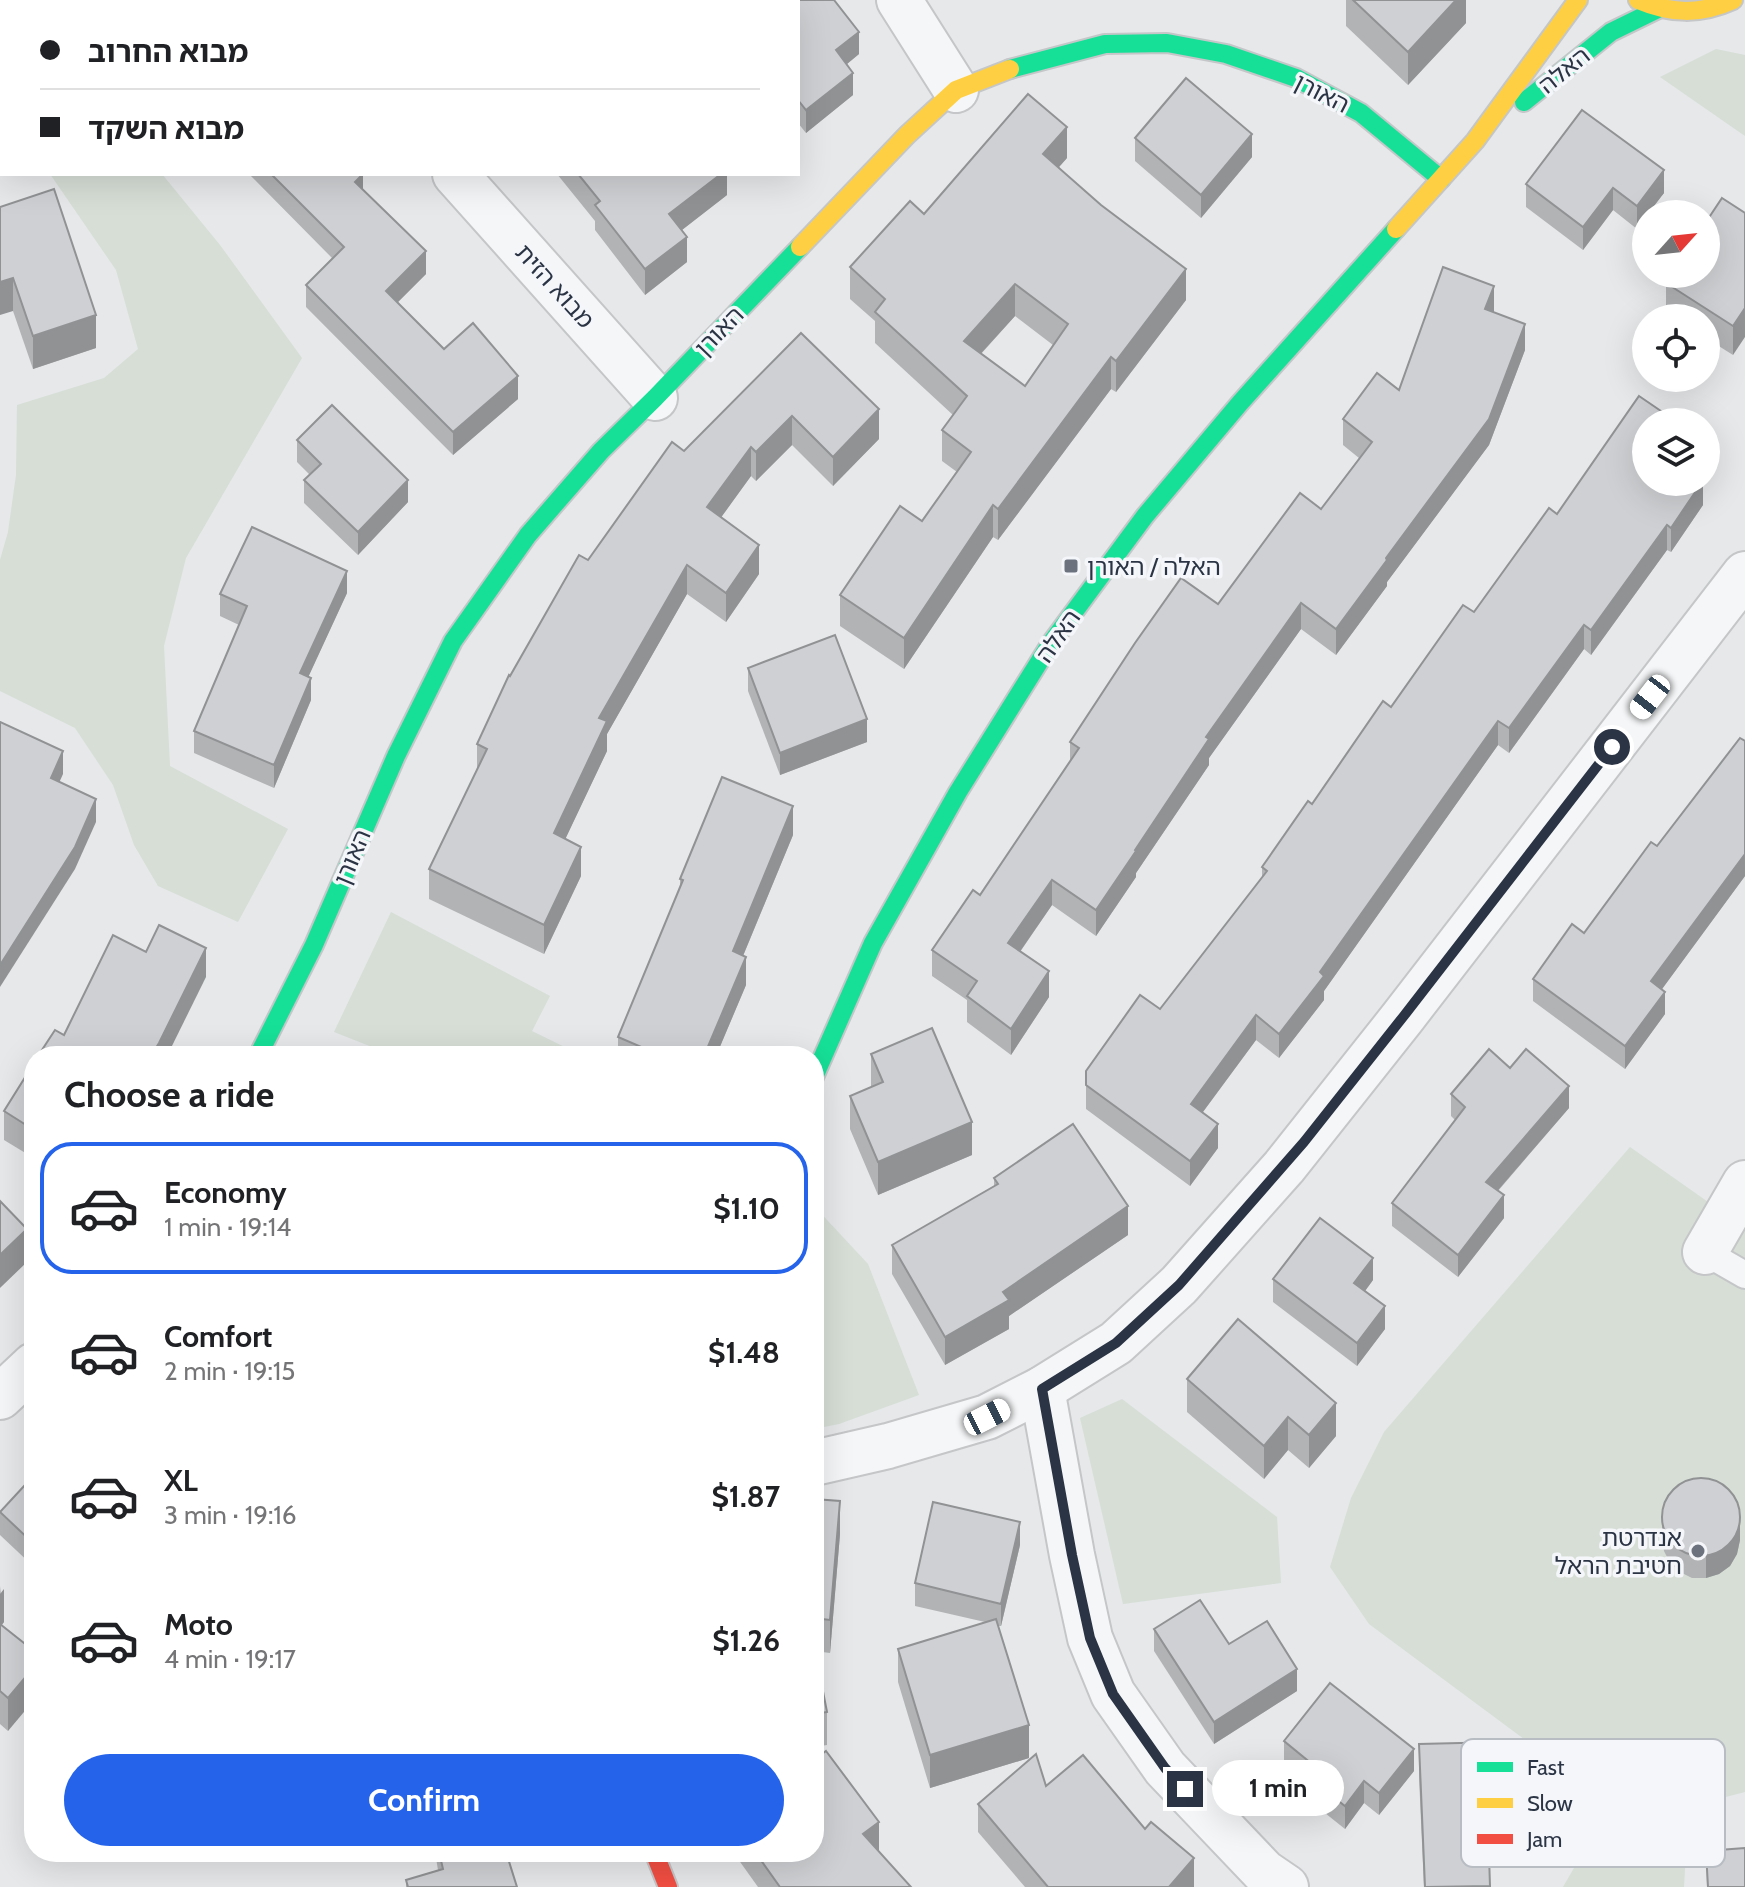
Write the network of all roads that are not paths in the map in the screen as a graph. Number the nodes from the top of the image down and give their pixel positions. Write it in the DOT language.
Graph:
graph roads {
  1 [pos="899,0"];
  2 [pos="1578,0"];
  3 [pos="1638,0"];
  4 [pos="1725,4"];
  5 [pos="1658,9"];
  6 [pos="1745,11"];
  7 [pos="956,90"];
  8 [pos="1475,141"];
  9 [pos="457,176"];
  10 [pos="1441,179"];
  11 [pos="655,398"];
  12 [pos="1745,574"];
  13 [pos="263,1046"];
  14 [pos="824,1054"];
  15 [pos="1745,1183"];
  16 [pos="1705,1252"];
  17 [pos="1745,1275"];
  18 [pos="24,1374"];
  19 [pos="1042,1389"];
  20 [pos="0,1397"];
  21 [pos="824,1461"];
  22 [pos="658,1862"];
  23 [pos="668,1887"];
  24 [pos="1286,1887"];
  1 -- 7 [label="street"];
  2 -- 8 [label="street, האלה"];
  3 -- 5 [label="street"];
  4 -- 5 [label="street"];
  4 -- 6 [label="street"];
  5 -- 8 [label="street, האלה"];
  7 -- 10 [label="street, האורן"];
  7 -- 11 [label="street, האורן"];
  8 -- 10 [label="street, האלה"];
  9 -- 11 [label="street, מבוא הזית"];
  10 -- 14 [label="street, האלה"];
  11 -- 13 [label="street, האורן"];
  12 -- 19 [label="street"];
  15 -- 16 [label="street"];
  16 -- 17 [label="lane"];
  18 -- 20 [label="street"];
  19 -- 21 [label="street"];
  19 -- 24 [label="street"];
  22 -- 23 [label="street"];
}
